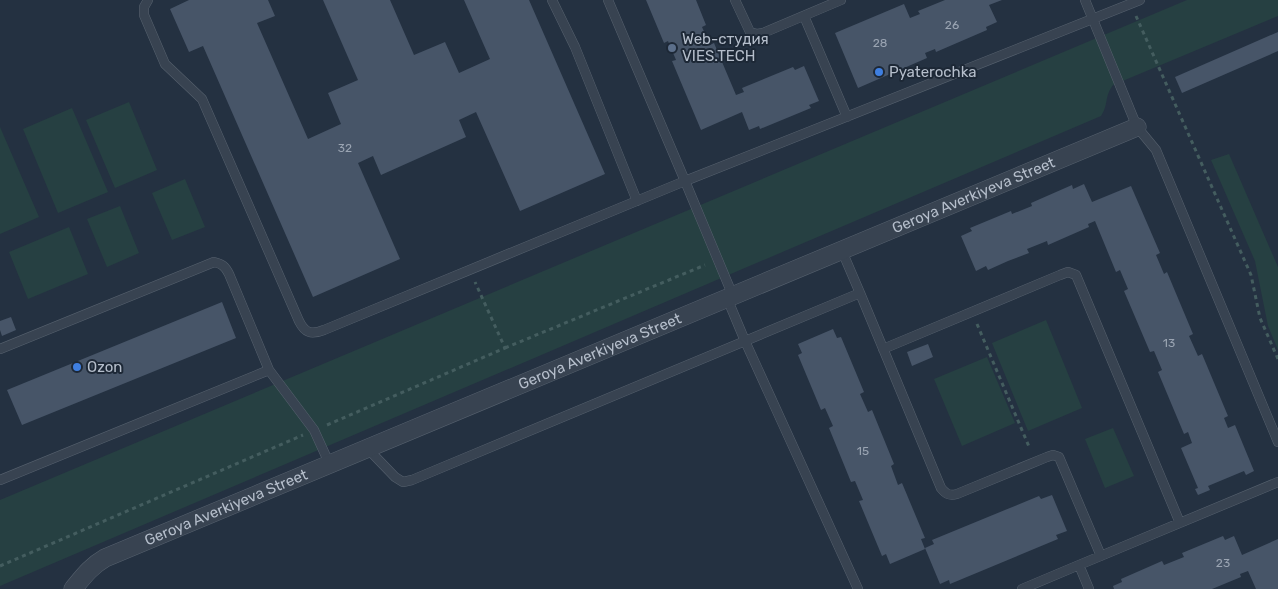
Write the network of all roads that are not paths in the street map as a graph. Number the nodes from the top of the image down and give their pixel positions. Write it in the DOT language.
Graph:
graph roads {
  1 [pos="148,0"];
  2 [pos="552,0"];
  3 [pos="608,0"];
  4 [pos="735,0"];
  5 [pos="841,0"];
  6 [pos="1085,0"];
  7 [pos="1135,2"];
  8 [pos="804,16"];
  9 [pos="1093,19"];
  10 [pos="847,116"];
  11 [pos="1137,127"];
  12 [pos="685,181"];
  13 [pos="637,201"];
  14 [pos="842,250"];
  15 [pos="860,293"];
  16 [pos="730,297"];
  17 [pos="745,341"];
  18 [pos="0,349"];
  19 [pos="883,349"];
  20 [pos="269,370"];
  21 [pos="1278,442"];
  22 [pos="368,449"];
  23 [pos="330,465"];
  24 [pos="0,480"];
  25 [pos="1278,482"];
  26 [pos="1180,523"];
  27 [pos="1101,556"];
  28 [pos="1079,565"];
  29 [pos="73,589"];
  30 [pos="858,589"];
  31 [pos="1022,589"];
  32 [pos="1089,589"];
  1 -- 13 [label="lane"];
  2 -- 13 [label="lane"];
  3 -- 12 [label="lane"];
  4 -- 8 [label="lane"];
  5 -- 8 [label="lane"];
  6 -- 9 [label="lane"];
  7 -- 9 [label="lane"];
  8 -- 10 [label="lane"];
  9 -- 10 [label="lane"];
  9 -- 11 [label="lane"];
  10 -- 12 [label="lane"];
  11 -- 14 [label="street, Geroya Averkiyeva Street"];
  11 -- 21 [label="lane"];
  12 -- 13 [label="lane"];
  12 -- 16 [label="lane"];
  14 -- 15 [label="lane"];
  14 -- 16 [label="street, Geroya Averkiyeva Street"];
  15 -- 17 [label="lane"];
  15 -- 19 [label="lane"];
  16 -- 17 [label="lane"];
  16 -- 22 [label="street, Geroya Averkiyeva Street"];
  17 -- 22 [label="lane"];
  17 -- 30 [label="lane"];
  18 -- 20 [label="lane"];
  19 -- 26 [label="lane"];
  19 -- 27 [label="lane"];
  20 -- 23 [label="lane"];
  20 -- 24 [label="lane"];
  22 -- 23 [label="street, Geroya Averkiyeva Street"];
  23 -- 29 [label="street, Geroya Averkiyeva Street"];
  25 -- 26 [label="lane"];
  26 -- 27 [label="lane"];
  27 -- 28 [label="lane"];
  28 -- 31 [label="lane"];
  28 -- 32 [label="lane"];
}
